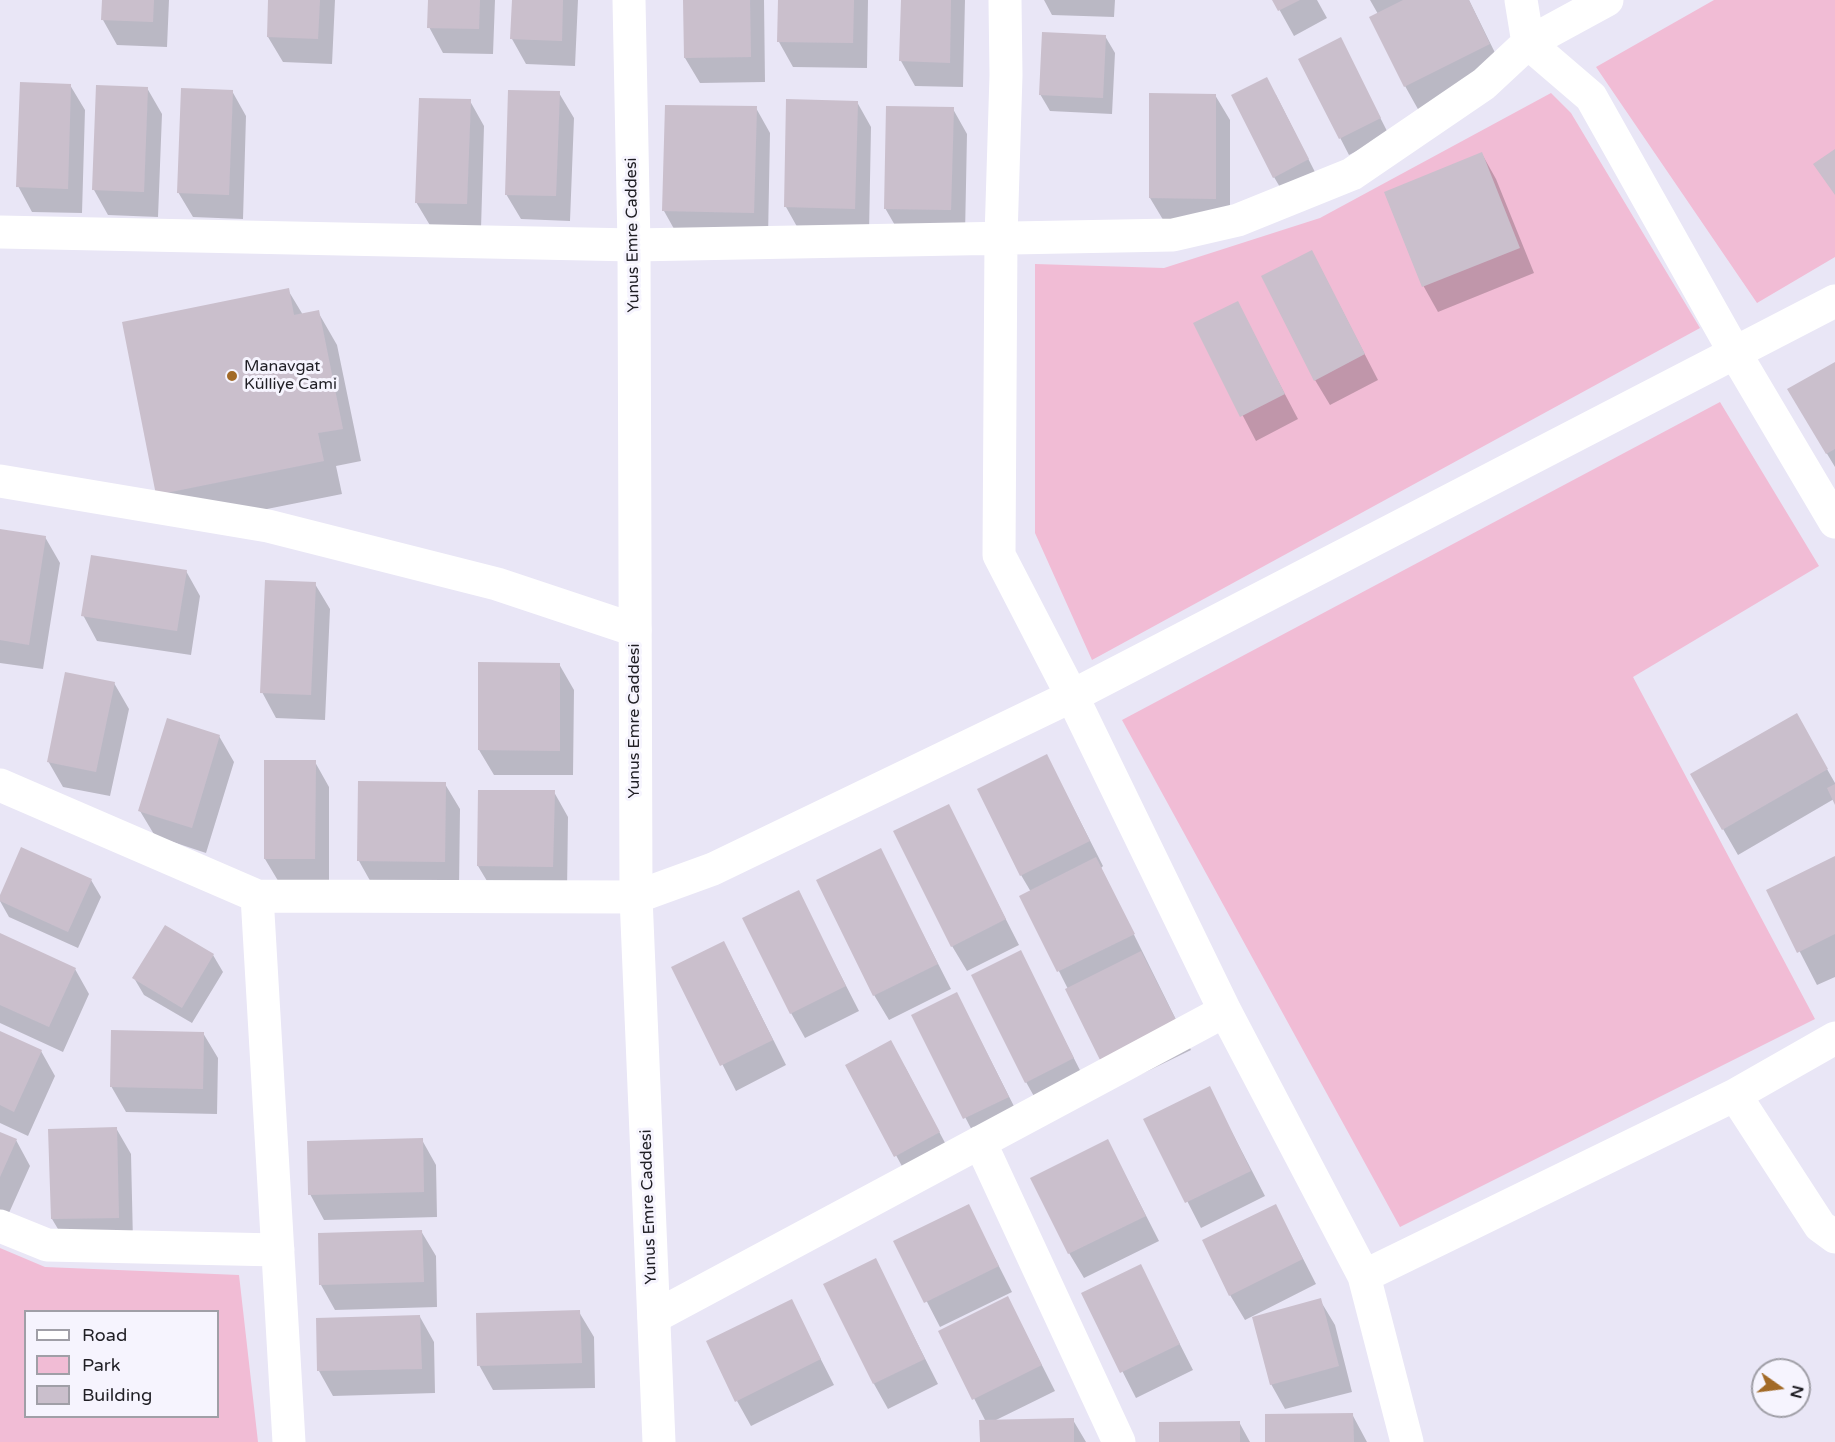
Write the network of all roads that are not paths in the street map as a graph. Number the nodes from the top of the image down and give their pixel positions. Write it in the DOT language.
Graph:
graph roads {
  1 [pos="629,0"];
  2 [pos="1005,0"];
  3 [pos="1521,0"];
  4 [pos="1607,0"];
  5 [pos="1528,43"];
  6 [pos="0,232"];
  7 [pos="1001,237"];
  8 [pos="634,244"];
  9 [pos="1835,301"];
  10 [pos="1735,353"];
  11 [pos="0,481"];
  12 [pos="1835,522"];
  13 [pos="634,630"];
  14 [pos="1072,696"];
  15 [pos="0,785"];
  16 [pos="257,896"];
  17 [pos="636,897"];
  18 [pos="1225,1011"];
  19 [pos="1835,1038"];
  20 [pos="1735,1095"];
  21 [pos="981,1142"];
  22 [pos="0,1226"];
  23 [pos="1835,1237"];
  24 [pos="278,1250"];
  25 [pos="1364,1276"];
  26 [pos="654,1317"];
  27 [pos="289,1442"];
  28 [pos="659,1442"];
  29 [pos="1119,1442"];
  30 [pos="1407,1442"];
  1 -- 8 [label="street, Yunus Emre Caddesi"];
  2 -- 7 [label="street"];
  3 -- 5 [label="street"];
  4 -- 5 [label="street"];
  5 -- 7 [label="street"];
  5 -- 10 [label="street"];
  6 -- 8 [label="street"];
  7 -- 8 [label="street"];
  7 -- 14 [label="street"];
  8 -- 13 [label="street, Yunus Emre Caddesi"];
  9 -- 10 [label="street"];
  10 -- 12 [label="street"];
  10 -- 14 [label="street"];
  11 -- 13 [label="street"];
  13 -- 17 [label="street, Yunus Emre Caddesi"];
  14 -- 17 [label="street"];
  14 -- 18 [label="street"];
  15 -- 16 [label="street"];
  16 -- 17 [label="street"];
  16 -- 24 [label="street"];
  17 -- 26 [label="street, Yunus Emre Caddesi"];
  18 -- 21 [label="street"];
  18 -- 25 [label="street"];
  19 -- 20 [label="street"];
  20 -- 23 [label="street"];
  20 -- 25 [label="street"];
  21 -- 26 [label="street"];
  21 -- 29 [label="street"];
  22 -- 24 [label="street"];
  24 -- 27 [label="street"];
  25 -- 30 [label="street"];
  26 -- 28 [label="street, Yunus Emre Caddesi"];
}
